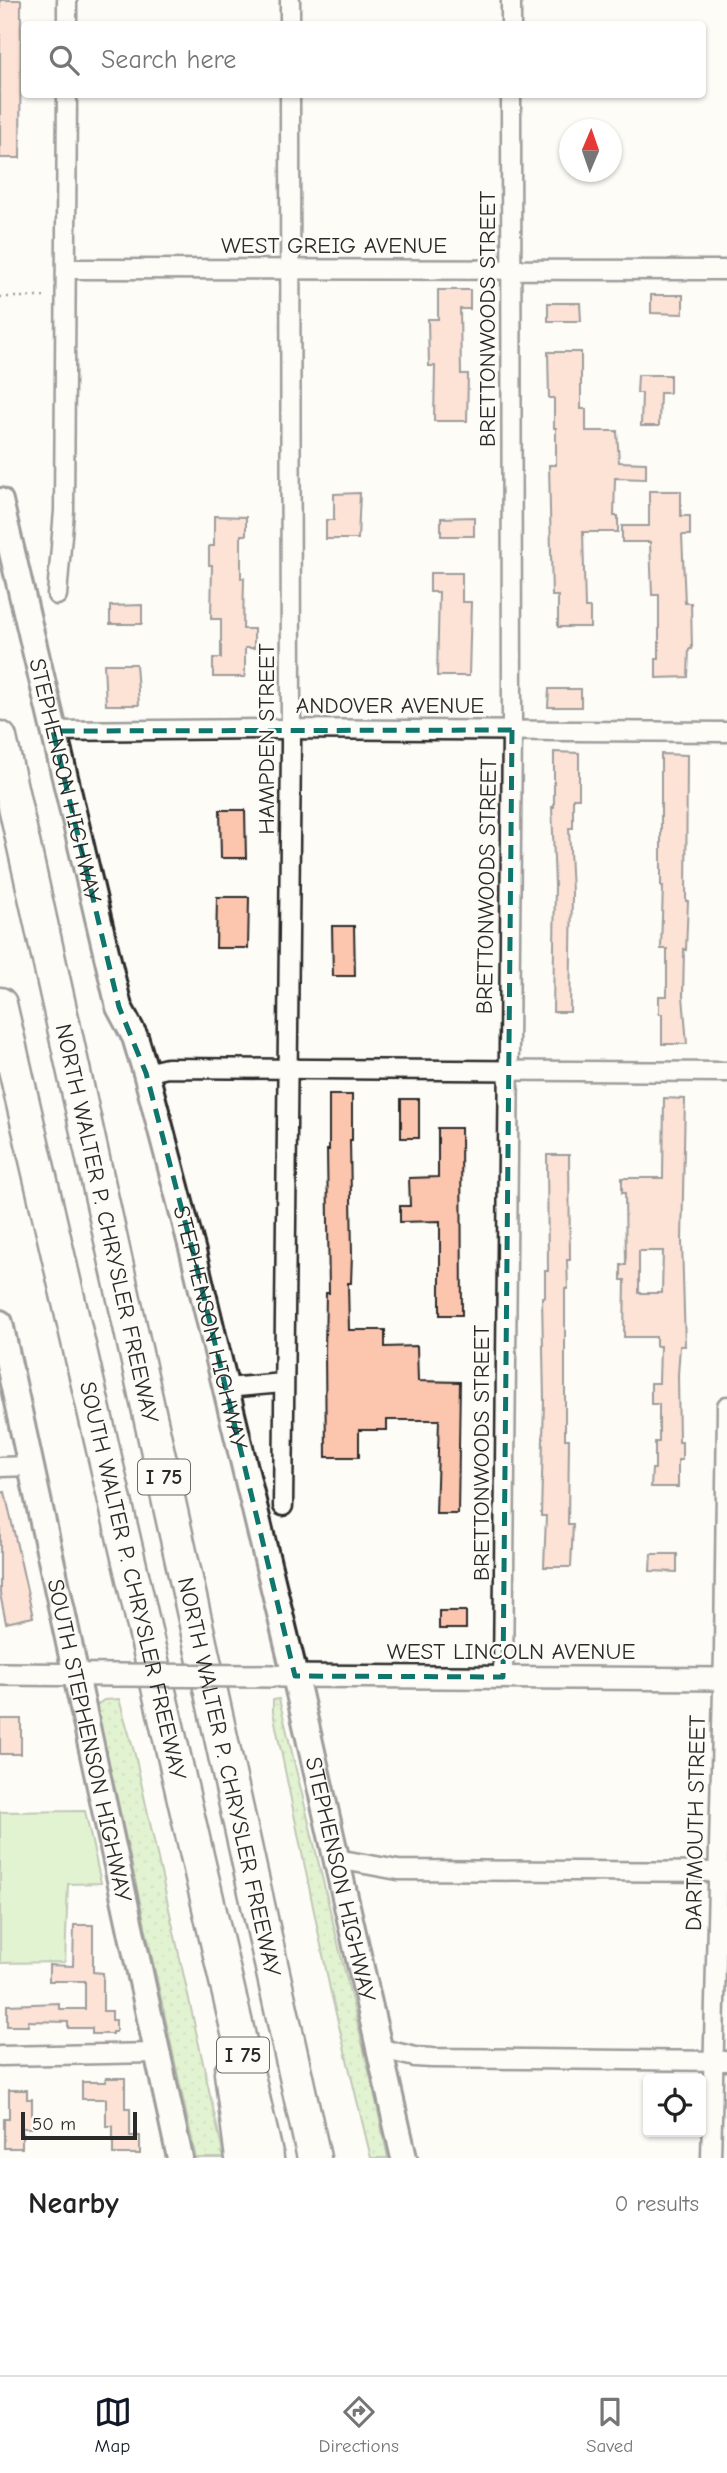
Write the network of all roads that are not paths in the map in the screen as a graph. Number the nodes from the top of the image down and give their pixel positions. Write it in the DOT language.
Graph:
graph roads {
  1 [pos="67,0"];
  2 [pos="290,0"];
  3 [pos="511,0"];
  4 [pos="67,21"];
  5 [pos="290,21"];
  6 [pos="511,21"];
  7 [pos="67,98"];
  8 [pos="290,98"];
  9 [pos="511,98"];
  10 [pos="67,269"];
  11 [pos="290,269"];
  12 [pos="511,270"];
  13 [pos="727,270"];
  14 [pos="0,501"];
  15 [pos="57,595"];
  16 [pos="291,729"];
  17 [pos="512,730"];
  18 [pos="53,731"];
  19 [pos="727,732"];
  20 [pos="0,738"];
  21 [pos="0,1004"];
  22 [pos="4,1028"];
  23 [pos="288,1069"];
  24 [pos="508,1071"];
  25 [pos="727,1072"];
  26 [pos="146,1073"];
  27 [pos="0,1323"];
  28 [pos="283,1383"];
  29 [pos="226,1388"];
  30 [pos="727,1406"];
  31 [pos="29,1466"];
  32 [pos="0,1467"];
  33 [pos="283,1506"];
  34 [pos="0,1674"];
  35 [pos="75,1674"];
  36 [pos="285,1676"];
  37 [pos="503,1677"];
  38 [pos="725,1679"];
  39 [pos="337,1859"];
  40 [pos="723,1872"];
  41 [pos="219,1953"];
  42 [pos="378,2048"];
  43 [pos="157,2053"];
  44 [pos="0,2056"];
  45 [pos="720,2061"];
  46 [pos="180,2158"];
  47 [pos="242,2158"];
  48 [pos="267,2158"];
  49 [pos="314,2158"];
  50 [pos="404,2158"];
  51 [pos="711,2158"];
  1 -- 4 [label="street"];
  2 -- 5 [label="street"];
  3 -- 6 [label="street"];
  7 -- 10 [label="street"];
  8 -- 11 [label="street, HAMPDEN STREET"];
  9 -- 12 [label="street, BRETTONWOODS STREET"];
  10 -- 11 [label="street, WEST GREIG AVENUE"];
  10 -- 15 [label="street"];
  11 -- 12 [label="street, WEST GREIG AVENUE"];
  11 -- 16 [label="street, HAMPDEN STREET"];
  12 -- 13 [label="street, WEST GREIG AVENUE"];
  12 -- 17 [label="street, BRETTONWOODS STREET"];
  14 -- 18 [label="main road, STEPHENSON HIGHWAY"];
  16 -- 17 [label="street, ANDOVER AVENUE"];
  16 -- 18 [label="street, ANDOVER AVENUE"];
  16 -- 23 [label="street, HAMPDEN STREET"];
  17 -- 19 [label="street, ANDOVER AVENUE"];
  17 -- 24 [label="street, BRETTONWOODS STREET"];
  18 -- 26 [label="main road, STEPHENSON HIGHWAY"];
  20 -- 49 [label="highway, NORTH WALTER P. CHRYSLER FREEWAY / I 75"];
  21 -- 22 [label="highway, SOUTH WALTER P. CHRYSLER FREEWAY / I 75"];
  22 -- 41 [label="highway, SOUTH WALTER P. CHRYSLER FREEWAY / I 75"];
  23 -- 24 [label="street"];
  23 -- 26 [label="street"];
  23 -- 28 [label="street, HAMPDEN STREET"];
  24 -- 25 [label="street"];
  24 -- 37 [label="street, BRETTONWOODS STREET"];
  26 -- 29 [label="main road, STEPHENSON HIGHWAY"];
  27 -- 31 [label="main road, SOUTH STEPHENSON HIGHWAY"];
  28 -- 29 [label="street"];
  28 -- 33 [label="street, HAMPDEN STREET"];
  29 -- 36 [label="main road, STEPHENSON HIGHWAY"];
  30 -- 38 [label="street, DARTMOUTH STREET"];
  31 -- 32 [label="street"];
  31 -- 35 [label="main road, SOUTH STEPHENSON HIGHWAY"];
  34 -- 35 [label="street, WEST LINCOLN AVENUE"];
  35 -- 36 [label="street, WEST LINCOLN AVENUE, bridge"];
  35 -- 43 [label="main road, SOUTH STEPHENSON HIGHWAY"];
  36 -- 37 [label="street, WEST LINCOLN AVENUE"];
  36 -- 39 [label="main road, STEPHENSON HIGHWAY"];
  37 -- 38 [label="street, WEST LINCOLN AVENUE"];
  38 -- 40 [label="street, DARTMOUTH STREET"];
  39 -- 40 [label="street"];
  39 -- 42 [label="main road, STEPHENSON HIGHWAY"];
  40 -- 45 [label="street, DARTMOUTH STREET"];
  41 -- 47 [label="highway"];
  41 -- 48 [label="highway, SOUTH WALTER P. CHRYSLER FREEWAY / I 75"];
  42 -- 45 [label="street"];
  42 -- 50 [label="main road, STEPHENSON HIGHWAY"];
  43 -- 44 [label="street"];
  43 -- 46 [label="main road, SOUTH STEPHENSON HIGHWAY"];
  45 -- 51 [label="street, DARTMOUTH STREET"];
}
